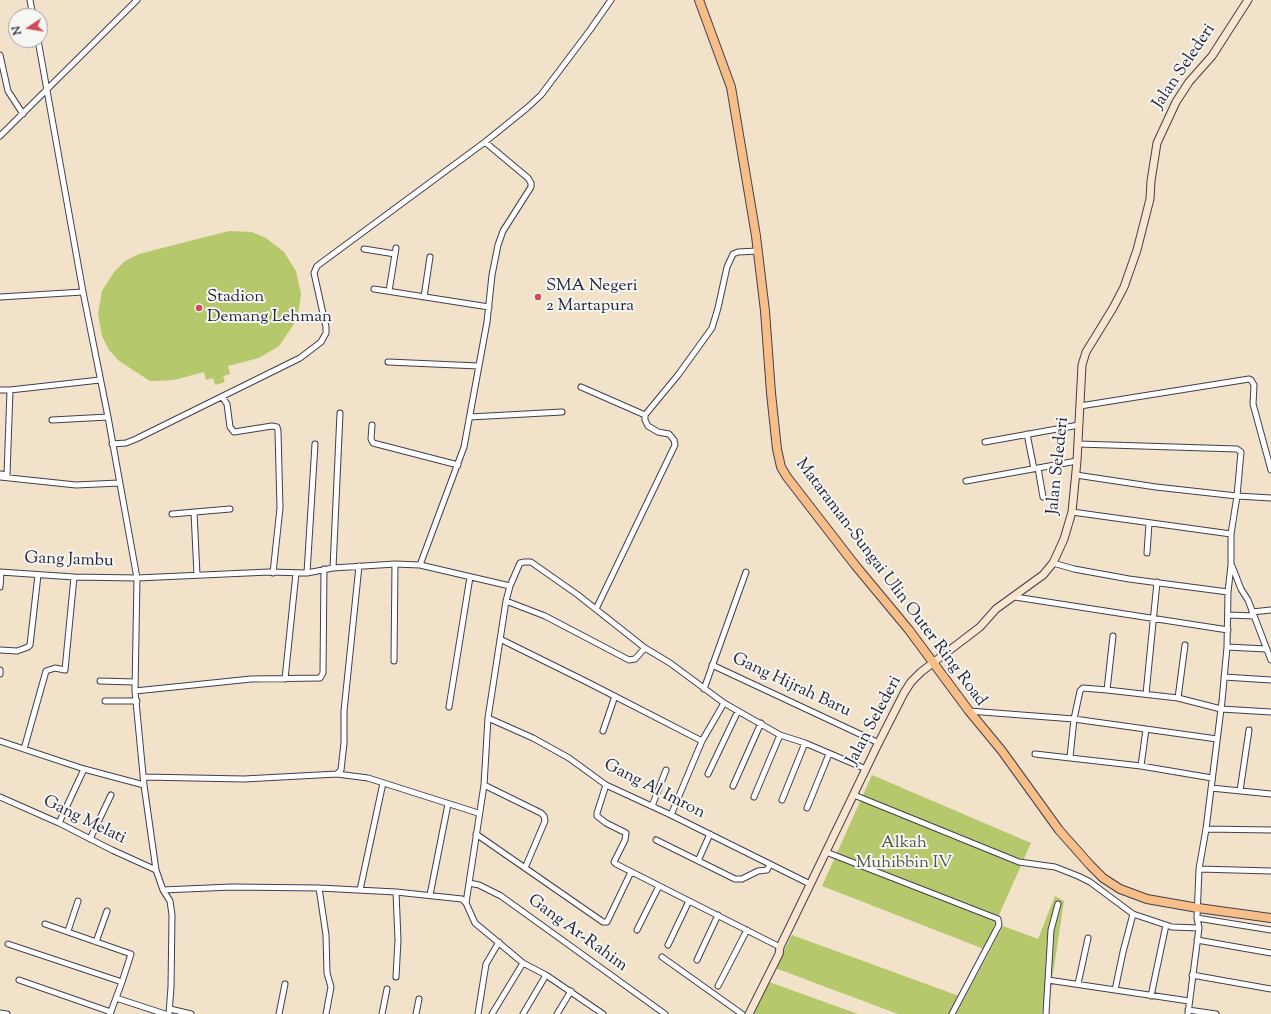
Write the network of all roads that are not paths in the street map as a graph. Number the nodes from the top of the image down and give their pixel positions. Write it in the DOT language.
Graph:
graph roads {
  1 [pos="137,0"];
  2 [pos="611,0"];
  3 [pos="699,0"];
  4 [pos="1248,0"];
  5 [pos="39,48"];
  6 [pos="0,55"];
  7 [pos="47,89"];
  8 [pos="23,114"];
  9 [pos="0,136"];
  10 [pos="485,142"];
  11 [pos="396,248"];
  12 [pos="364,249"];
  13 [pos="758,251"];
  14 [pos="395,254"];
  15 [pos="430,257"];
  16 [pos="374,289"];
  17 [pos="389,291"];
  18 [pos="83,292"];
  19 [pos="0,296"];
  20 [pos="424,297"];
  21 [pos="489,307"];
  22 [pos="388,362"];
  23 [pos="479,366"];
  24 [pos="100,380"];
  25 [pos="581,387"];
  26 [pos="0,390"];
  27 [pos="10,390"];
  28 [pos="222,397"];
  29 [pos="1080,406"];
  30 [pos="562,412"];
  31 [pos="340,413"];
  32 [pos="645,415"];
  33 [pos="108,417"];
  34 [pos="470,417"];
  35 [pos="52,420"];
  36 [pos="372,425"];
  37 [pos="1079,425"];
  38 [pos="1027,434"];
  39 [pos="985,442"];
  40 [pos="112,444"];
  41 [pos="315,444"];
  42 [pos="1078,444"];
  43 [pos="1077,461"];
  44 [pos="458,465"];
  45 [pos="1036,468"];
  46 [pos="1271,470"];
  47 [pos="1076,475"];
  48 [pos="0,476"];
  49 [pos="966,481"];
  50 [pos="119,483"];
  51 [pos="1237,496"];
  52 [pos="1043,497"];
  53 [pos="1271,498"];
  54 [pos="230,509"];
  55 [pos="194,512"];
  56 [pos="1072,512"];
  57 [pos="172,514"];
  58 [pos="1149,523"];
  59 [pos="1231,534"];
  60 [pos="1147,553"];
  61 [pos="396,564"];
  62 [pos="1053,564"];
  63 [pos="420,565"];
  64 [pos="1231,565"];
  65 [pos="360,566"];
  66 [pos="333,568"];
  67 [pos="324,569"];
  68 [pos="1,572"];
  69 [pos="746,572"];
  70 [pos="272,573"];
  71 [pos="296,573"];
  72 [pos="306,573"];
  73 [pos="38,575"];
  74 [pos="197,575"];
  75 [pos="74,577"];
  76 [pos="470,577"];
  77 [pos="137,578"];
  78 [pos="1157,582"];
  79 [pos="510,586"];
  80 [pos="0,587"];
  81 [pos="1228,592"];
  82 [pos="1015,597"];
  83 [pos="506,601"];
  84 [pos="596,608"];
  85 [pos="1271,610"];
  86 [pos="1253,614"];
  87 [pos="1229,615"];
  88 [pos="1154,618"];
  89 [pos="1228,630"];
  90 [pos="1113,636"];
  91 [pos="500,639"];
  92 [pos="1185,644"];
  93 [pos="1227,647"];
  94 [pos="645,648"];
  95 [pos="1266,649"];
  96 [pos="0,650"];
  97 [pos="1271,660"];
  98 [pos="394,661"];
  99 [pos="933,663"];
  100 [pos="712,665"];
  101 [pos="0,670"];
  102 [pos="0,674"];
  103 [pos="1224,677"];
  104 [pos="285,679"];
  105 [pos="1271,680"];
  106 [pos="100,682"];
  107 [pos="135,682"];
  108 [pos="704,689"];
  109 [pos="1107,690"];
  110 [pos="135,691"];
  111 [pos="1146,694"];
  112 [pos="615,696"];
  113 [pos="1178,698"];
  114 [pos="105,701"];
  115 [pos="137,701"];
  116 [pos="724,702"];
  117 [pos="449,707"];
  118 [pos="1221,709"];
  119 [pos="738,711"];
  120 [pos="969,711"];
  121 [pos="1271,712"];
  122 [pos="488,718"];
  123 [pos="1074,719"];
  124 [pos="761,723"];
  125 [pos="1146,729"];
  126 [pos="1249,730"];
  127 [pos="603,732"];
  128 [pos="780,735"];
  129 [pos="1217,739"];
  130 [pos="0,741"];
  131 [pos="702,741"];
  132 [pos="879,742"];
  133 [pos="805,743"];
  134 [pos="24,749"];
  135 [pos="829,754"];
  136 [pos="1035,754"];
  137 [pos="1070,757"];
  138 [pos="1141,766"];
  139 [pos="84,769"];
  140 [pos="866,769"];
  141 [pos="666,770"];
  142 [pos="337,774"];
  143 [pos="708,774"];
  144 [pos="143,777"];
  145 [pos="1212,778"];
  146 [pos="383,783"];
  147 [pos="144,785"];
  148 [pos="484,785"];
  149 [pos="606,785"];
  150 [pos="734,786"];
  151 [pos="1211,788"];
  152 [pos="1240,791"];
  153 [pos="1271,794"];
  154 [pos="111,795"];
  155 [pos="854,795"];
  156 [pos="0,797"];
  157 [pos="754,797"];
  158 [pos="782,800"];
  159 [pos="448,804"];
  160 [pos="652,806"];
  161 [pos="807,808"];
  162 [pos="478,813"];
  163 [pos="671,815"];
  164 [pos="59,823"];
  165 [pos="1206,829"];
  166 [pos="1271,830"];
  167 [pos="476,834"];
  168 [pos="710,834"];
  169 [pos="90,838"];
  170 [pos="656,840"];
  171 [pos="826,852"];
  172 [pos="698,861"];
  173 [pos="770,864"];
  174 [pos="525,868"];
  175 [pos="1199,869"];
  176 [pos="156,870"];
  177 [pos="1271,870"];
  178 [pos="631,872"];
  179 [pos="469,883"];
  180 [pos="810,884"];
  181 [pos="659,886"];
  182 [pos="319,888"];
  183 [pos="163,890"];
  184 [pos="360,890"];
  185 [pos="396,892"];
  186 [pos="430,895"];
  187 [pos="78,901"];
  188 [pos="689,901"];
  189 [pos="466,903"];
  190 [pos="1058,904"];
  191 [pos="1198,908"];
  192 [pos="107,911"];
  193 [pos="1133,914"];
  194 [pos="718,915"];
  195 [pos="1197,918"];
  196 [pos="1271,918"];
  197 [pos="45,924"];
  198 [pos="1166,925"];
  199 [pos="1199,928"];
  200 [pos="637,930"];
  201 [pos="747,930"];
  202 [pos="1271,930"];
  203 [pos="68,932"];
  204 [pos="1088,938"];
  205 [pos="1197,940"];
  206 [pos="96,942"];
  207 [pos="499,942"];
  208 [pos="8,944"];
  209 [pos="668,945"];
  210 [pos="780,947"];
  211 [pos="1271,953"];
  212 [pos="662,957"];
  213 [pos="697,960"];
  214 [pos="523,963"];
  215 [pos="546,975"];
  216 [pos="1192,975"];
  217 [pos="396,977"];
  218 [pos="19,980"];
  219 [pos="1048,980"];
  220 [pos="122,982"];
  221 [pos="285,984"];
  222 [pos="1078,984"];
  223 [pos="718,986"];
  224 [pos="387,989"];
  225 [pos="1271,989"];
  226 [pos="1115,990"];
  227 [pos="571,991"];
  228 [pos="1151,996"];
  229 [pos="116,998"];
  230 [pos="419,999"];
  231 [pos="1189,1001"];
  232 [pos="170,1012"];
  233 [pos="1188,1012"];
  234 [pos="0,1013"];
  235 [pos="110,1013"];
  236 [pos="7,1014"];
  237 [pos="165,1014"];
  238 [pos="191,1014"];
  239 [pos="279,1014"];
  240 [pos="326,1014"];
  241 [pos="382,1014"];
  242 [pos="416,1014"];
  243 [pos="478,1014"];
  244 [pos="492,1014"];
  245 [pos="523,1014"];
  246 [pos="557,1014"];
  247 [pos="603,1014"];
  248 [pos="665,1014"];
  249 [pos="742,1014"];
  250 [pos="749,1014"];
  251 [pos="952,1014"];
  252 [pos="1046,1014"];
  253 [pos="1216,1014"];
  1 -- 7 [label="street"];
  2 -- 10 [label="street"];
  3 -- 13 [label="main road, Mataraman-Sungai Ulin Outer Ring Road"];
  4 -- 29 [label="street, Jalan Selederi"];
  5 -- 7 [label="street"];
  6 -- 8 [label="street"];
  7 -- 8 [label="street"];
  7 -- 18 [label="street"];
  8 -- 9 [label="street"];
  10 -- 21 [label="street"];
  10 -- 28 [label="street"];
  11 -- 14 [label="street"];
  12 -- 14 [label="street"];
  13 -- 32 [label="street"];
  13 -- 99 [label="main road, Mataraman-Sungai Ulin Outer Ring Road"];
  14 -- 17 [label="street"];
  15 -- 20 [label="street"];
  16 -- 17 [label="street"];
  17 -- 20 [label="street"];
  18 -- 19 [label="street"];
  18 -- 24 [label="street"];
  20 -- 21 [label="street"];
  21 -- 23 [label="street"];
  22 -- 23 [label="street"];
  23 -- 34 [label="street"];
  24 -- 27 [label="street"];
  24 -- 33 [label="street"];
  25 -- 32 [label="street"];
  26 -- 27 [label="street"];
  27 -- 48 [label="street"];
  28 -- 40 [label="street"];
  28 -- 70 [label="street"];
  29 -- 37 [label="street, Jalan Selederi"];
  29 -- 46 [label="street"];
  30 -- 34 [label="street"];
  31 -- 66 [label="street"];
  32 -- 84 [label="street"];
  33 -- 35 [label="street"];
  33 -- 40 [label="street"];
  34 -- 44 [label="street"];
  36 -- 44 [label="street"];
  37 -- 38 [label="street"];
  37 -- 42 [label="street, Jalan Selederi"];
  38 -- 39 [label="street"];
  38 -- 45 [label="street"];
  40 -- 50 [label="street"];
  41 -- 72 [label="street"];
  42 -- 43 [label="street, Jalan Selederi"];
  42 -- 51 [label="street"];
  43 -- 45 [label="street"];
  43 -- 47 [label="street, Jalan Selederi"];
  44 -- 63 [label="street"];
  45 -- 49 [label="street"];
  45 -- 52 [label="street"];
  47 -- 51 [label="street"];
  47 -- 56 [label="street, Jalan Selederi"];
  48 -- 50 [label="street"];
  50 -- 77 [label="street"];
  51 -- 53 [label="street"];
  51 -- 59 [label="street"];
  54 -- 55 [label="street"];
  55 -- 57 [label="street"];
  55 -- 74 [label="street"];
  56 -- 58 [label="street"];
  56 -- 62 [label="street, Jalan Selederi"];
  58 -- 59 [label="street"];
  58 -- 60 [label="street"];
  59 -- 64 [label="street"];
  61 -- 63 [label="street, Gang Jambu"];
  61 -- 65 [label="street, Gang Jambu"];
  61 -- 98 [label="street"];
  62 -- 78 [label="street"];
  62 -- 82 [label="street, Jalan Selederi"];
  63 -- 76 [label="street, Gang Jambu"];
  64 -- 81 [label="street"];
  64 -- 86 [label="street"];
  65 -- 66 [label="street, Gang Jambu"];
  65 -- 142 [label="street"];
  66 -- 67 [label="street, Gang Jambu"];
  67 -- 72 [label="street, Gang Jambu"];
  67 -- 104 [label="street"];
  68 -- 73 [label="street, Gang Jambu"];
  68 -- 80 [label="street"];
  69 -- 100 [label="street"];
  70 -- 71 [label="street, Gang Jambu"];
  70 -- 74 [label="street, Gang Jambu"];
  71 -- 72 [label="street, Gang Jambu"];
  71 -- 104 [label="street"];
  73 -- 75 [label="street, Gang Jambu"];
  73 -- 96 [label="street"];
  74 -- 77 [label="street, Gang Jambu"];
  75 -- 77 [label="street, Gang Jambu"];
  75 -- 134 [label="street"];
  76 -- 79 [label="street, Gang Jambu"];
  76 -- 117 [label="street"];
  77 -- 107 [label="street"];
  78 -- 81 [label="street"];
  78 -- 88 [label="street"];
  79 -- 83 [label="street"];
  79 -- 84 [label="street"];
  81 -- 87 [label="street"];
  82 -- 88 [label="street"];
  82 -- 99 [label="street, Jalan Selederi"];
  83 -- 91 [label="street"];
  83 -- 94 [label="street"];
  84 -- 94 [label="street"];
  85 -- 86 [label="street"];
  86 -- 87 [label="street"];
  86 -- 95 [label="street"];
  87 -- 89 [label="street"];
  88 -- 89 [label="street"];
  88 -- 111 [label="street"];
  89 -- 93 [label="street"];
  90 -- 109 [label="street"];
  91 -- 112 [label="street"];
  91 -- 122 [label="street"];
  92 -- 113 [label="street"];
  93 -- 95 [label="street"];
  93 -- 103 [label="street"];
  94 -- 108 [label="street"];
  95 -- 97 [label="street"];
  99 -- 120 [label="main road, Mataraman-Sungai Ulin Outer Ring Road"];
  99 -- 132 [label="street, Jalan Selederi"];
  100 -- 108 [label="street"];
  100 -- 132 [label="street, Gang Hijrah Baru"];
  101 -- 102 [label="street"];
  103 -- 105 [label="street"];
  103 -- 118 [label="street"];
  104 -- 110 [label="street"];
  106 -- 107 [label="street"];
  107 -- 110 [label="street"];
  108 -- 116 [label="street"];
  109 -- 111 [label="street"];
  109 -- 123 [label="street"];
  110 -- 115 [label="street"];
  111 -- 113 [label="street"];
  112 -- 127 [label="street"];
  112 -- 131 [label="street"];
  113 -- 118 [label="street"];
  114 -- 115 [label="street"];
  115 -- 144 [label="street"];
  116 -- 119 [label="street"];
  116 -- 131 [label="street"];
  118 -- 121 [label="street"];
  118 -- 129 [label="street"];
  119 -- 124 [label="street"];
  119 -- 143 [label="street"];
  120 -- 123 [label="street"];
  120 -- 191 [label="main road, Mataraman-Sungai Ulin Outer Ring Road"];
  122 -- 148 [label="street"];
  122 -- 149 [label="street, Gang Al Imron"];
  123 -- 125 [label="street"];
  123 -- 137 [label="street"];
  124 -- 128 [label="street"];
  124 -- 150 [label="street"];
  125 -- 129 [label="street"];
  125 -- 138 [label="street"];
  126 -- 152 [label="street"];
  128 -- 133 [label="street"];
  128 -- 157 [label="street"];
  129 -- 145 [label="street"];
  130 -- 134 [label="street"];
  131 -- 163 [label="street"];
  132 -- 140 [label="street, Jalan Selederi"];
  133 -- 135 [label="street"];
  133 -- 158 [label="street"];
  134 -- 139 [label="street"];
  135 -- 140 [label="street"];
  135 -- 161 [label="street"];
  136 -- 137 [label="street"];
  137 -- 138 [label="street"];
  138 -- 145 [label="street"];
  139 -- 147 [label="street"];
  139 -- 164 [label="street"];
  140 -- 155 [label="street, Jalan Selederi"];
  141 -- 160 [label="street"];
  142 -- 144 [label="street"];
  142 -- 146 [label="street"];
  144 -- 147 [label="street"];
  145 -- 151 [label="street"];
  146 -- 159 [label="street"];
  146 -- 184 [label="street"];
  147 -- 176 [label="street"];
  148 -- 162 [label="street"];
  148 -- 174 [label="street"];
  149 -- 160 [label="street, Gang Al Imron"];
  149 -- 178 [label="street"];
  151 -- 152 [label="street"];
  151 -- 165 [label="street"];
  152 -- 153 [label="street"];
  154 -- 169 [label="street"];
  155 -- 171 [label="street, Jalan Selederi"];
  155 -- 193 [label="street"];
  156 -- 164 [label="street, Gang Melati"];
  159 -- 162 [label="street"];
  159 -- 186 [label="street"];
  160 -- 163 [label="street, Gang Al Imron"];
  162 -- 167 [label="street"];
  163 -- 168 [label="street, Gang Al Imron"];
  164 -- 169 [label="street, Gang Melati"];
  165 -- 166 [label="street"];
  165 -- 175 [label="street"];
  167 -- 174 [label="street"];
  167 -- 179 [label="street"];
  168 -- 172 [label="street"];
  168 -- 173 [label="street, Gang Al Imron"];
  169 -- 176 [label="street, Gang Melati"];
  170 -- 172 [label="street"];
  171 -- 180 [label="street, Jalan Selederi"];
  171 -- 251 [label="street"];
  172 -- 173 [label="street"];
  173 -- 180 [label="street, Gang Al Imron"];
  174 -- 178 [label="street"];
  175 -- 177 [label="street"];
  175 -- 191 [label="street"];
  176 -- 183 [label="street"];
  178 -- 181 [label="street"];
  179 -- 189 [label="street"];
  179 -- 248 [label="street, Gang Ar-Rahim"];
  180 -- 210 [label="street, Jalan Selederi"];
  181 -- 188 [label="street"];
  181 -- 200 [label="street"];
  182 -- 183 [label="street"];
  182 -- 184 [label="street"];
  182 -- 240 [label="street"];
  183 -- 232 [label="street"];
  184 -- 185 [label="street"];
  185 -- 186 [label="street"];
  185 -- 217 [label="street"];
  186 -- 189 [label="street"];
  187 -- 203 [label="street"];
  188 -- 194 [label="street"];
  188 -- 209 [label="street"];
  189 -- 207 [label="street"];
  190 -- 219 [label="street"];
  191 -- 195 [label="street"];
  191 -- 196 [label="main road, Mataraman-Sungai Ulin Outer Ring Road"];
  192 -- 206 [label="street"];
  193 -- 198 [label="street"];
  193 -- 226 [label="street"];
  194 -- 201 [label="street"];
  194 -- 213 [label="street"];
  195 -- 199 [label="street"];
  195 -- 202 [label="street"];
  197 -- 203 [label="street"];
  198 -- 199 [label="street"];
  198 -- 228 [label="street"];
  199 -- 205 [label="street"];
  201 -- 210 [label="street"];
  201 -- 223 [label="street"];
  203 -- 206 [label="street"];
  204 -- 222 [label="street"];
  205 -- 211 [label="street"];
  205 -- 216 [label="street"];
  206 -- 220 [label="street"];
  207 -- 214 [label="street"];
  207 -- 243 [label="street"];
  208 -- 220 [label="street"];
  210 -- 250 [label="street, Jalan Selederi"];
  212 -- 249 [label="street"];
  214 -- 215 [label="street"];
  214 -- 244 [label="street"];
  215 -- 227 [label="street"];
  215 -- 245 [label="street"];
  216 -- 225 [label="street"];
  216 -- 231 [label="street"];
  218 -- 235 [label="street"];
  219 -- 222 [label="street"];
  219 -- 252 [label="street"];
  220 -- 229 [label="street"];
  221 -- 239 [label="street"];
  222 -- 226 [label="street"];
  224 -- 241 [label="street"];
  226 -- 228 [label="street"];
  227 -- 246 [label="street"];
  227 -- 247 [label="street"];
  228 -- 231 [label="street"];
  229 -- 235 [label="street"];
  229 -- 237 [label="street"];
  230 -- 242 [label="street"];
  231 -- 233 [label="street"];
  232 -- 238 [label="street"];
  233 -- 253 [label="street"];
  234 -- 236 [label="street"];
}
